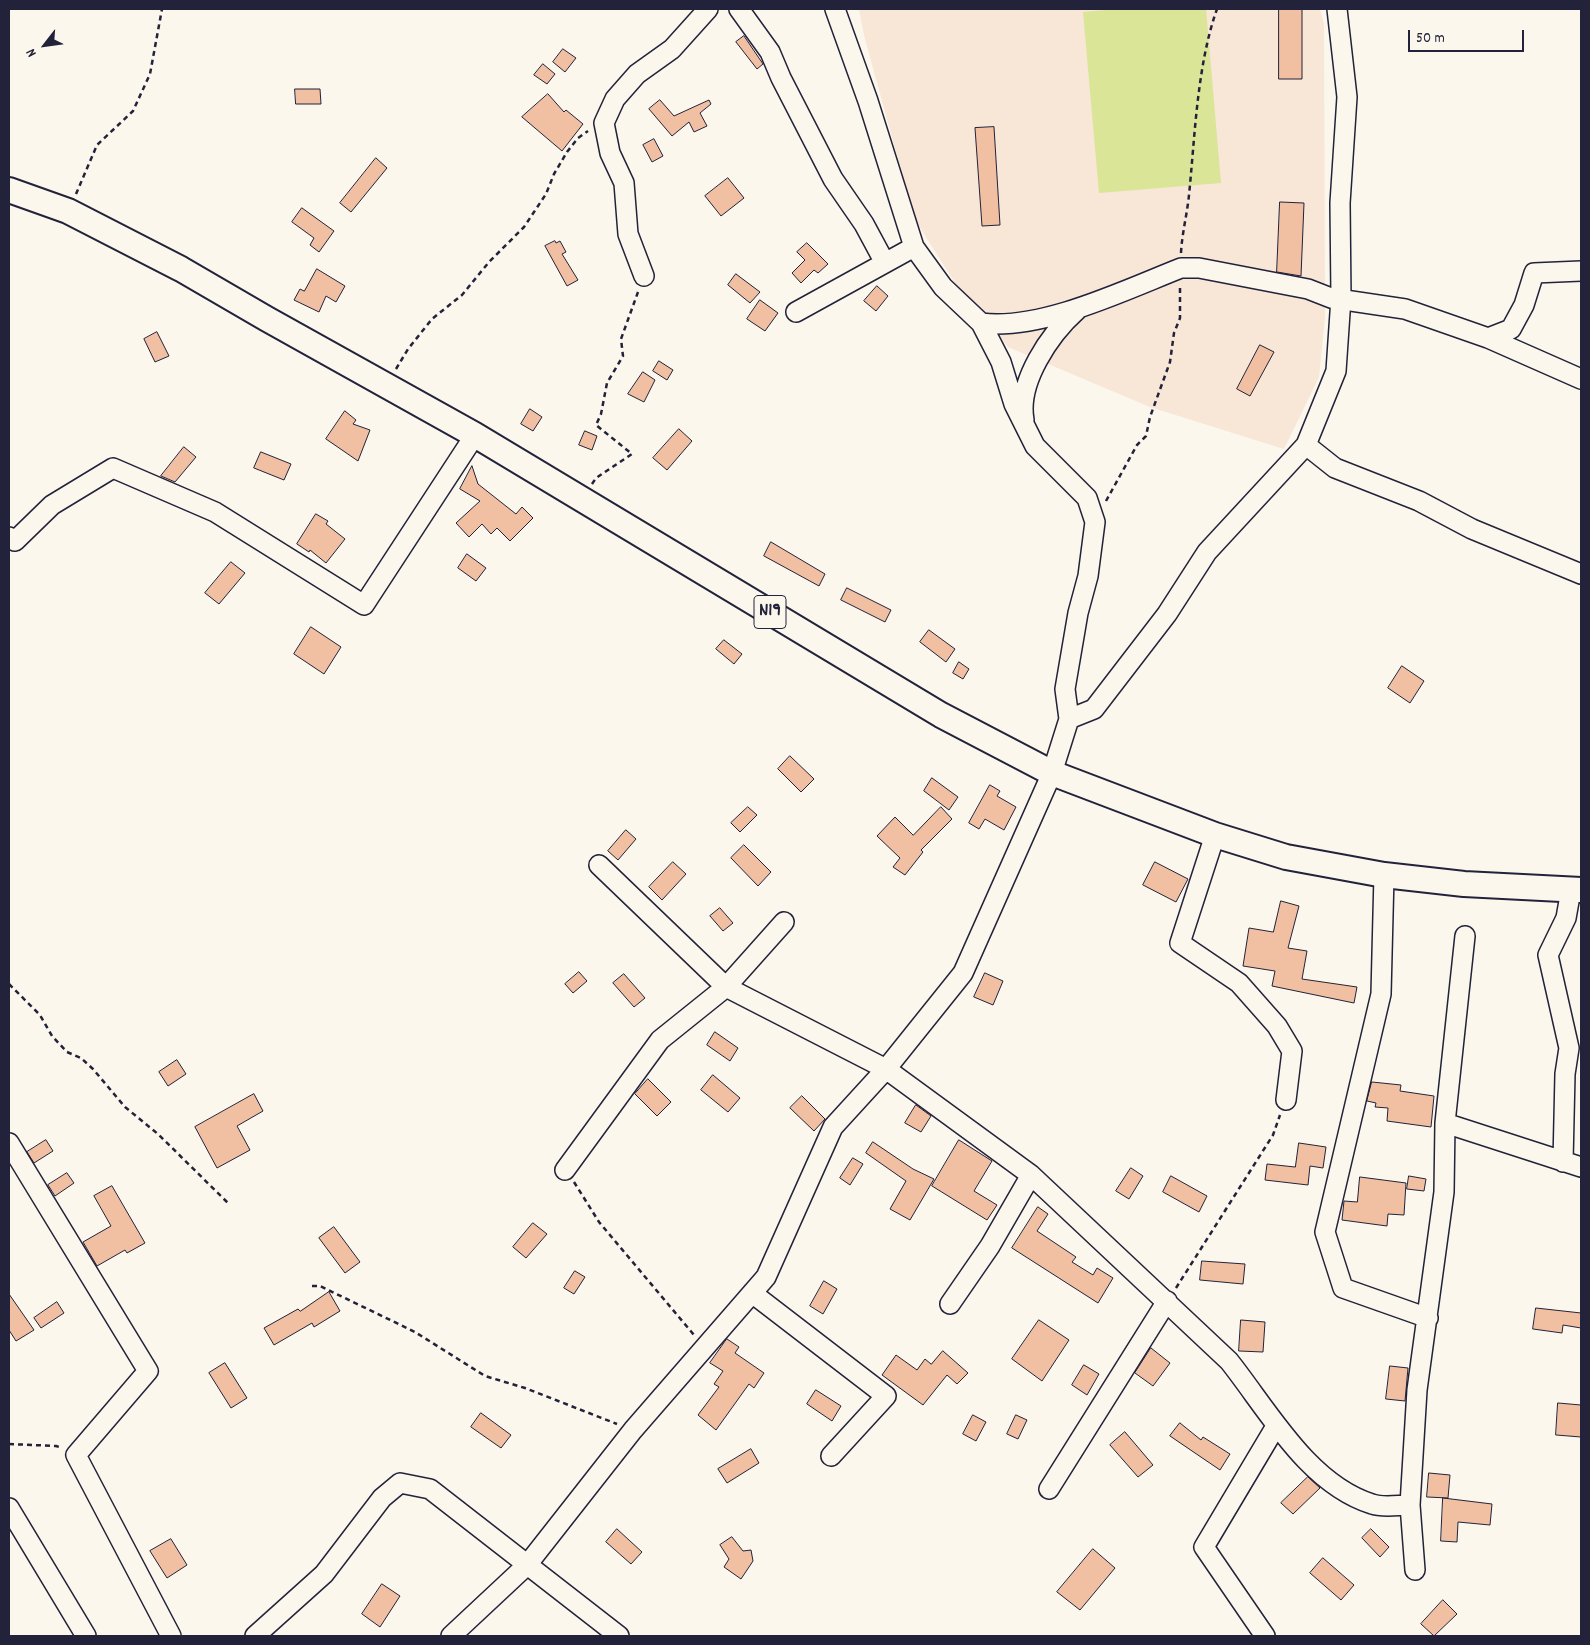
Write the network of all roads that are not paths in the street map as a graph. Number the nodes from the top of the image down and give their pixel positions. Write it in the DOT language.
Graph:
graph roads {
  1 [pos="708,9"];
  2 [pos="739,9"];
  3 [pos="835,9"];
  4 [pos="1337,9"];
  5 [pos="9,190"];
  6 [pos="914,247"];
  7 [pos="885,263"];
  8 [pos="1581,271"];
  9 [pos="644,276"];
  10 [pos="1340,298"];
  11 [pos="1080,307"];
  12 [pos="796,312"];
  13 [pos="981,323"];
  14 [pos="1488,338"];
  15 [pos="1581,380"];
  16 [pos="1024,422"];
  17 [pos="475,435"];
  18 [pos="1306,445"];
  19 [pos="9,537"];
  20 [pos="1581,574"];
  21 [pos="1069,720"];
  22 [pos="1052,773"];
  23 [pos="1215,835"];
  24 [pos="599,865"];
  25 [pos="1384,875"];
  26 [pos="1576,890"];
  27 [pos="784,922"];
  28 [pos="1465,936"];
  29 [pos="726,987"];
  30 [pos="886,1069"];
  31 [pos="1286,1100"];
  32 [pos="1445,1123"];
  33 [pos="9,1143"];
  34 [pos="1562,1162"];
  35 [pos="1581,1166"];
  36 [pos="565,1170"];
  37 [pos="1031,1175"];
  38 [pos="752,1293"];
  39 [pos="1167,1301"];
  40 [pos="950,1304"];
  41 [pos="1428,1318"];
  42 [pos="1276,1426"];
  43 [pos="831,1456"];
  44 [pos="1049,1489"];
  45 [pos="1410,1505"];
  46 [pos="9,1508"];
  47 [pos="527,1566"];
  48 [pos="1415,1570"];
  49 [pos="86,1636"];
  50 [pos="171,1636"];
  51 [pos="256,1636"];
  52 [pos="451,1636"];
  53 [pos="619,1636"];
  54 [pos="1265,1636"];
  1 -- 9 [label="street"];
  2 -- 7 [label="street"];
  3 -- 6 [label="street"];
  4 -- 10 [label="street"];
  5 -- 17 [label="main road, N19"];
  6 -- 7 [label="street"];
  6 -- 13 [label="street"];
  7 -- 12 [label="street"];
  8 -- 14 [label="street"];
  10 -- 11 [label="street"];
  10 -- 14 [label="street"];
  10 -- 18 [label="street"];
  11 -- 13 [label="street"];
  11 -- 16 [label="street"];
  13 -- 16 [label="street"];
  14 -- 15 [label="street"];
  16 -- 21 [label="street"];
  17 -- 19 [label="street"];
  17 -- 22 [label="main road, N19"];
  18 -- 20 [label="street"];
  18 -- 21 [label="street"];
  21 -- 22 [label="street"];
  22 -- 23 [label="main road, N19"];
  22 -- 30 [label="street"];
  23 -- 25 [label="main road, N19"];
  23 -- 31 [label="street"];
  24 -- 29 [label="street"];
  25 -- 26 [label="main road, N19"];
  25 -- 41 [label="street"];
  26 -- 34 [label="street"];
  27 -- 29 [label="street"];
  28 -- 32 [label="street"];
  29 -- 30 [label="street"];
  29 -- 36 [label="street"];
  30 -- 37 [label="street"];
  30 -- 38 [label="street"];
  32 -- 34 [label="street"];
  32 -- 41 [label="street"];
  33 -- 50 [label="street"];
  34 -- 35 [label="street"];
  37 -- 39 [label="street"];
  37 -- 40 [label="street"];
  38 -- 43 [label="street"];
  38 -- 47 [label="street"];
  39 -- 42 [label="street"];
  39 -- 44 [label="street"];
  41 -- 45 [label="street"];
  42 -- 45 [label="street"];
  42 -- 54 [label="street"];
  45 -- 48 [label="street"];
  46 -- 49 [label="street"];
  47 -- 51 [label="street"];
  47 -- 52 [label="street"];
  47 -- 53 [label="street"];
}
